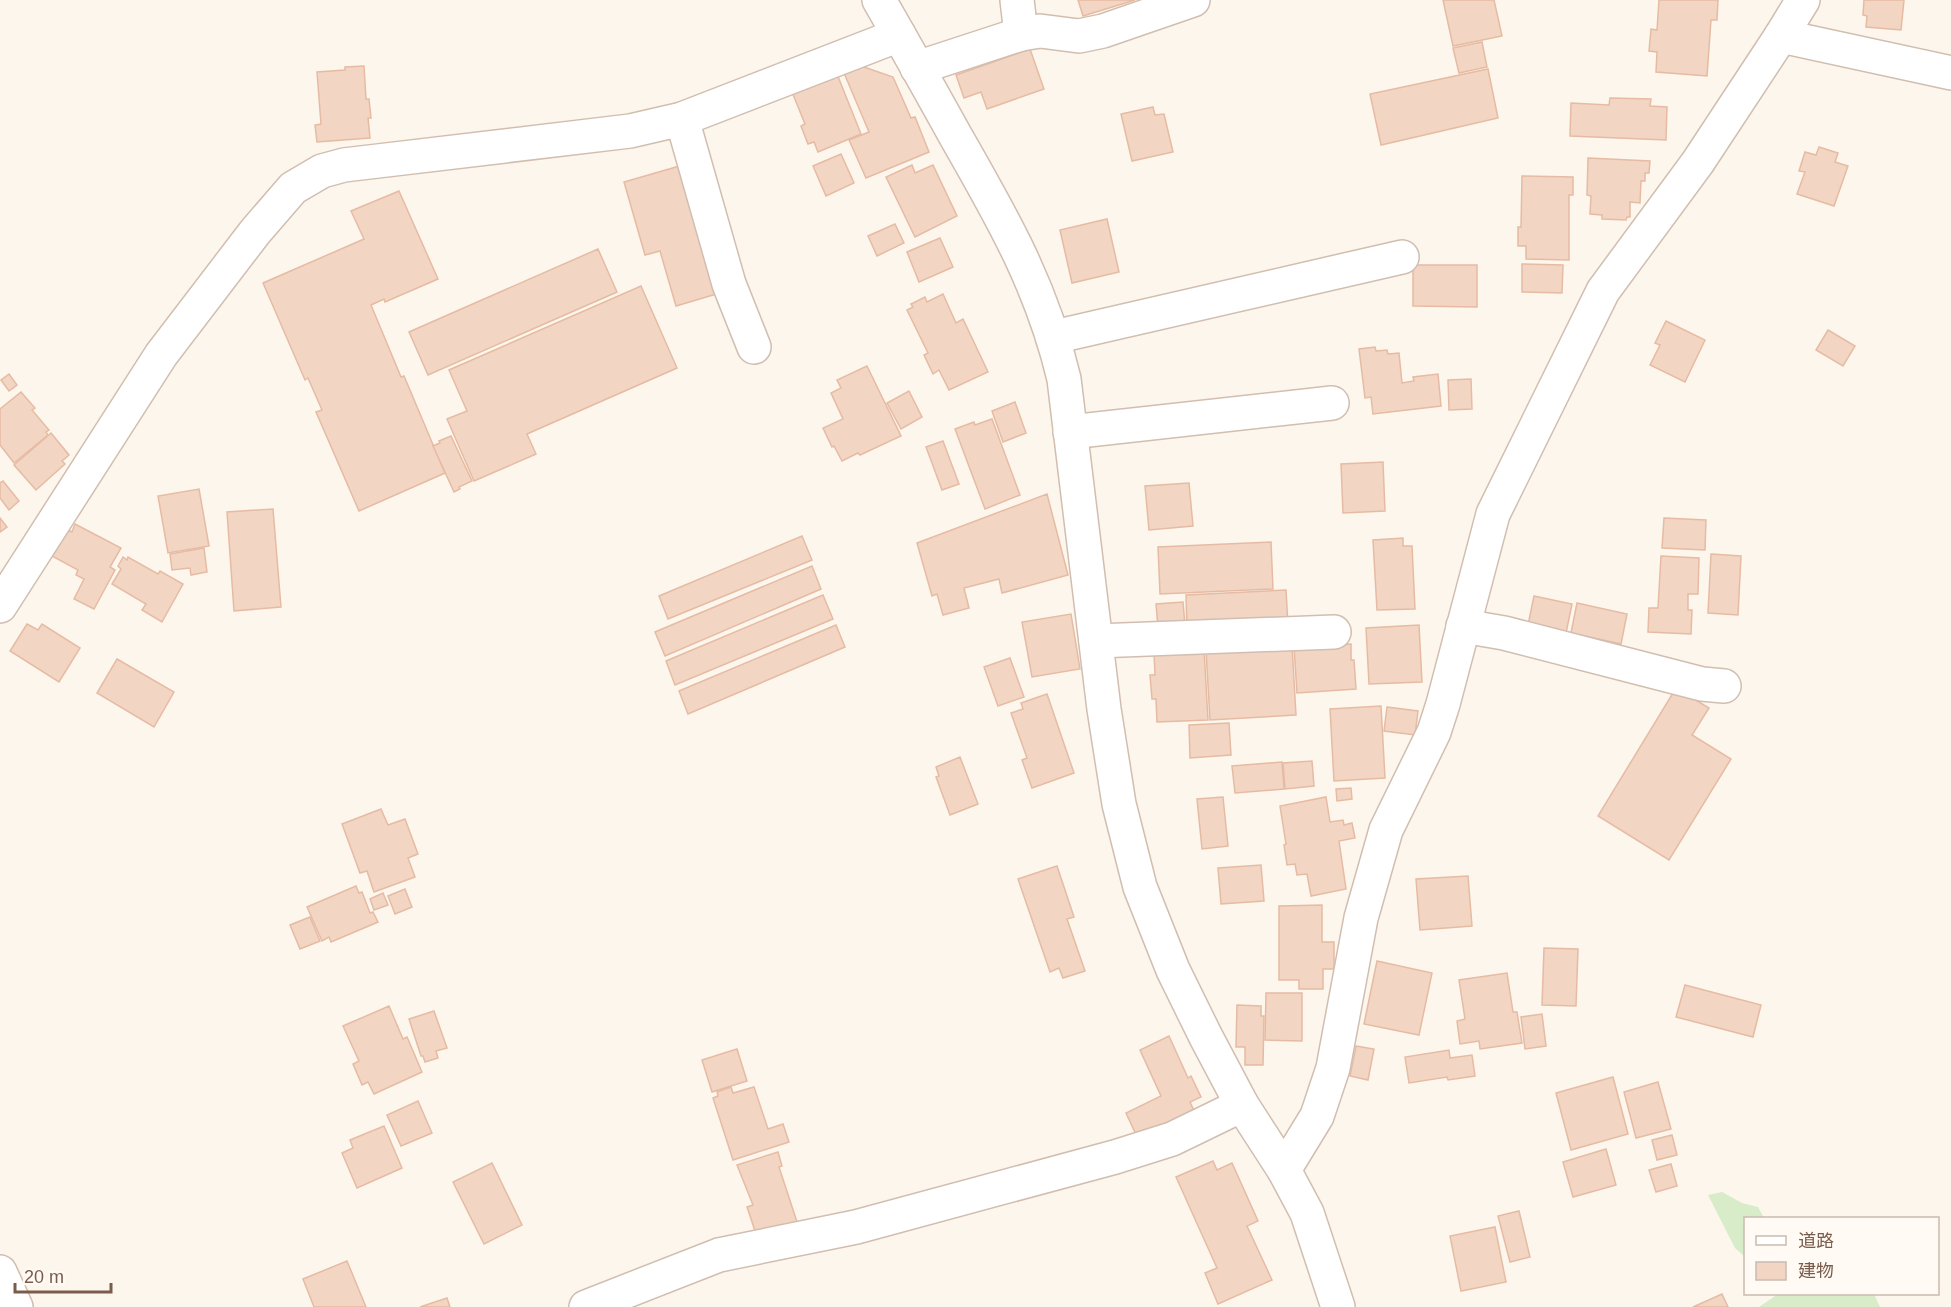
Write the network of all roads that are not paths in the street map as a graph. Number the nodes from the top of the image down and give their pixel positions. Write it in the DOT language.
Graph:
graph roads {
  1 [pos="879,0"];
  2 [pos="1017,0"];
  3 [pos="1193,0"];
  4 [pos="1803,0"];
  5 [pos="1021,34"];
  6 [pos="899,35"];
  7 [pos="1781,36"];
  8 [pos="917,68"];
  9 [pos="1951,74"];
  10 [pos="682,119"];
  11 [pos="1402,257"];
  12 [pos="1054,337"];
  13 [pos="754,347"];
  14 [pos="1332,403"];
  15 [pos="1070,432"];
  16 [pos="0,606"];
  17 [pos="1464,626"];
  18 [pos="1334,632"];
  19 [pos="1096,641"];
  20 [pos="1724,686"];
  21 [pos="1242,1105"];
  22 [pos="1284,1170"];
  23 [pos="0,1272"];
  24 [pos="16,1307"];
  25 [pos="586,1307"];
  26 [pos="1338,1307"];
  1 -- 6 [label="street"];
  2 -- 5 [label="street"];
  3 -- 5 [label="street"];
  4 -- 7 [label="street"];
  5 -- 8 [label="street"];
  6 -- 8 [label="street"];
  6 -- 10 [label="street"];
  7 -- 9 [label="street"];
  7 -- 17 [label="street"];
  8 -- 12 [label="street"];
  10 -- 13 [label="street"];
  10 -- 16 [label="street"];
  11 -- 12 [label="street"];
  12 -- 15 [label="street"];
  14 -- 15 [label="street"];
  15 -- 19 [label="street"];
  17 -- 20 [label="street"];
  17 -- 22 [label="street"];
  18 -- 19 [label="street"];
  19 -- 21 [label="street"];
  21 -- 22 [label="street"];
  21 -- 25 [label="street"];
  22 -- 26 [label="street"];
  23 -- 24 [label="street"];
}
